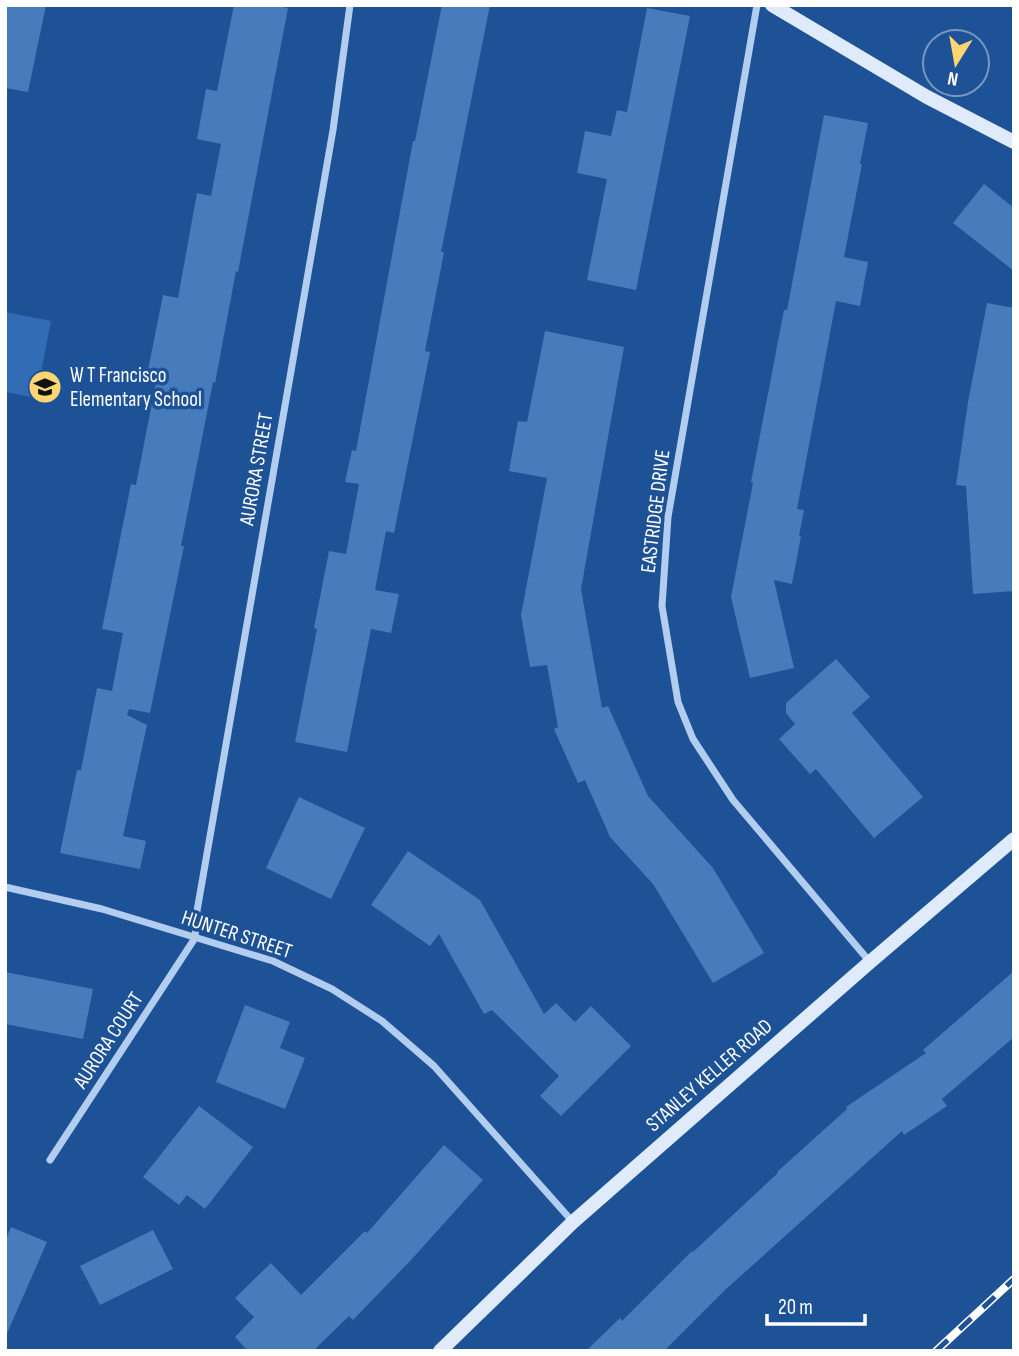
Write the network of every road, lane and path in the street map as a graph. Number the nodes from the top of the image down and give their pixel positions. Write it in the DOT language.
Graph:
graph roads {
  1 [pos="350,5"];
  2 [pos="757,5"];
  3 [pos="772,5"];
  4 [pos="1014,142"];
  5 [pos="1014,839"];
  6 [pos="5,887"];
  7 [pos="195,938"];
  8 [pos="870,962"];
  9 [pos="50,1160"];
  10 [pos="573,1222"];
  11 [pos="440,1351"];
  1 -- 7 [label="street, AURORA STREET"];
  2 -- 8 [label="street, EASTRIDGE DRIVE"];
  3 -- 4 [label="street"];
  5 -- 8 [label="street, STANLEY KELLER ROAD"];
  6 -- 7 [label="street, HUNTER STREET"];
  7 -- 9 [label="street, AURORA COURT"];
  7 -- 10 [label="street, HUNTER STREET"];
  8 -- 10 [label="street, STANLEY KELLER ROAD"];
  10 -- 11 [label="street, STANLEY KELLER ROAD"];
}
